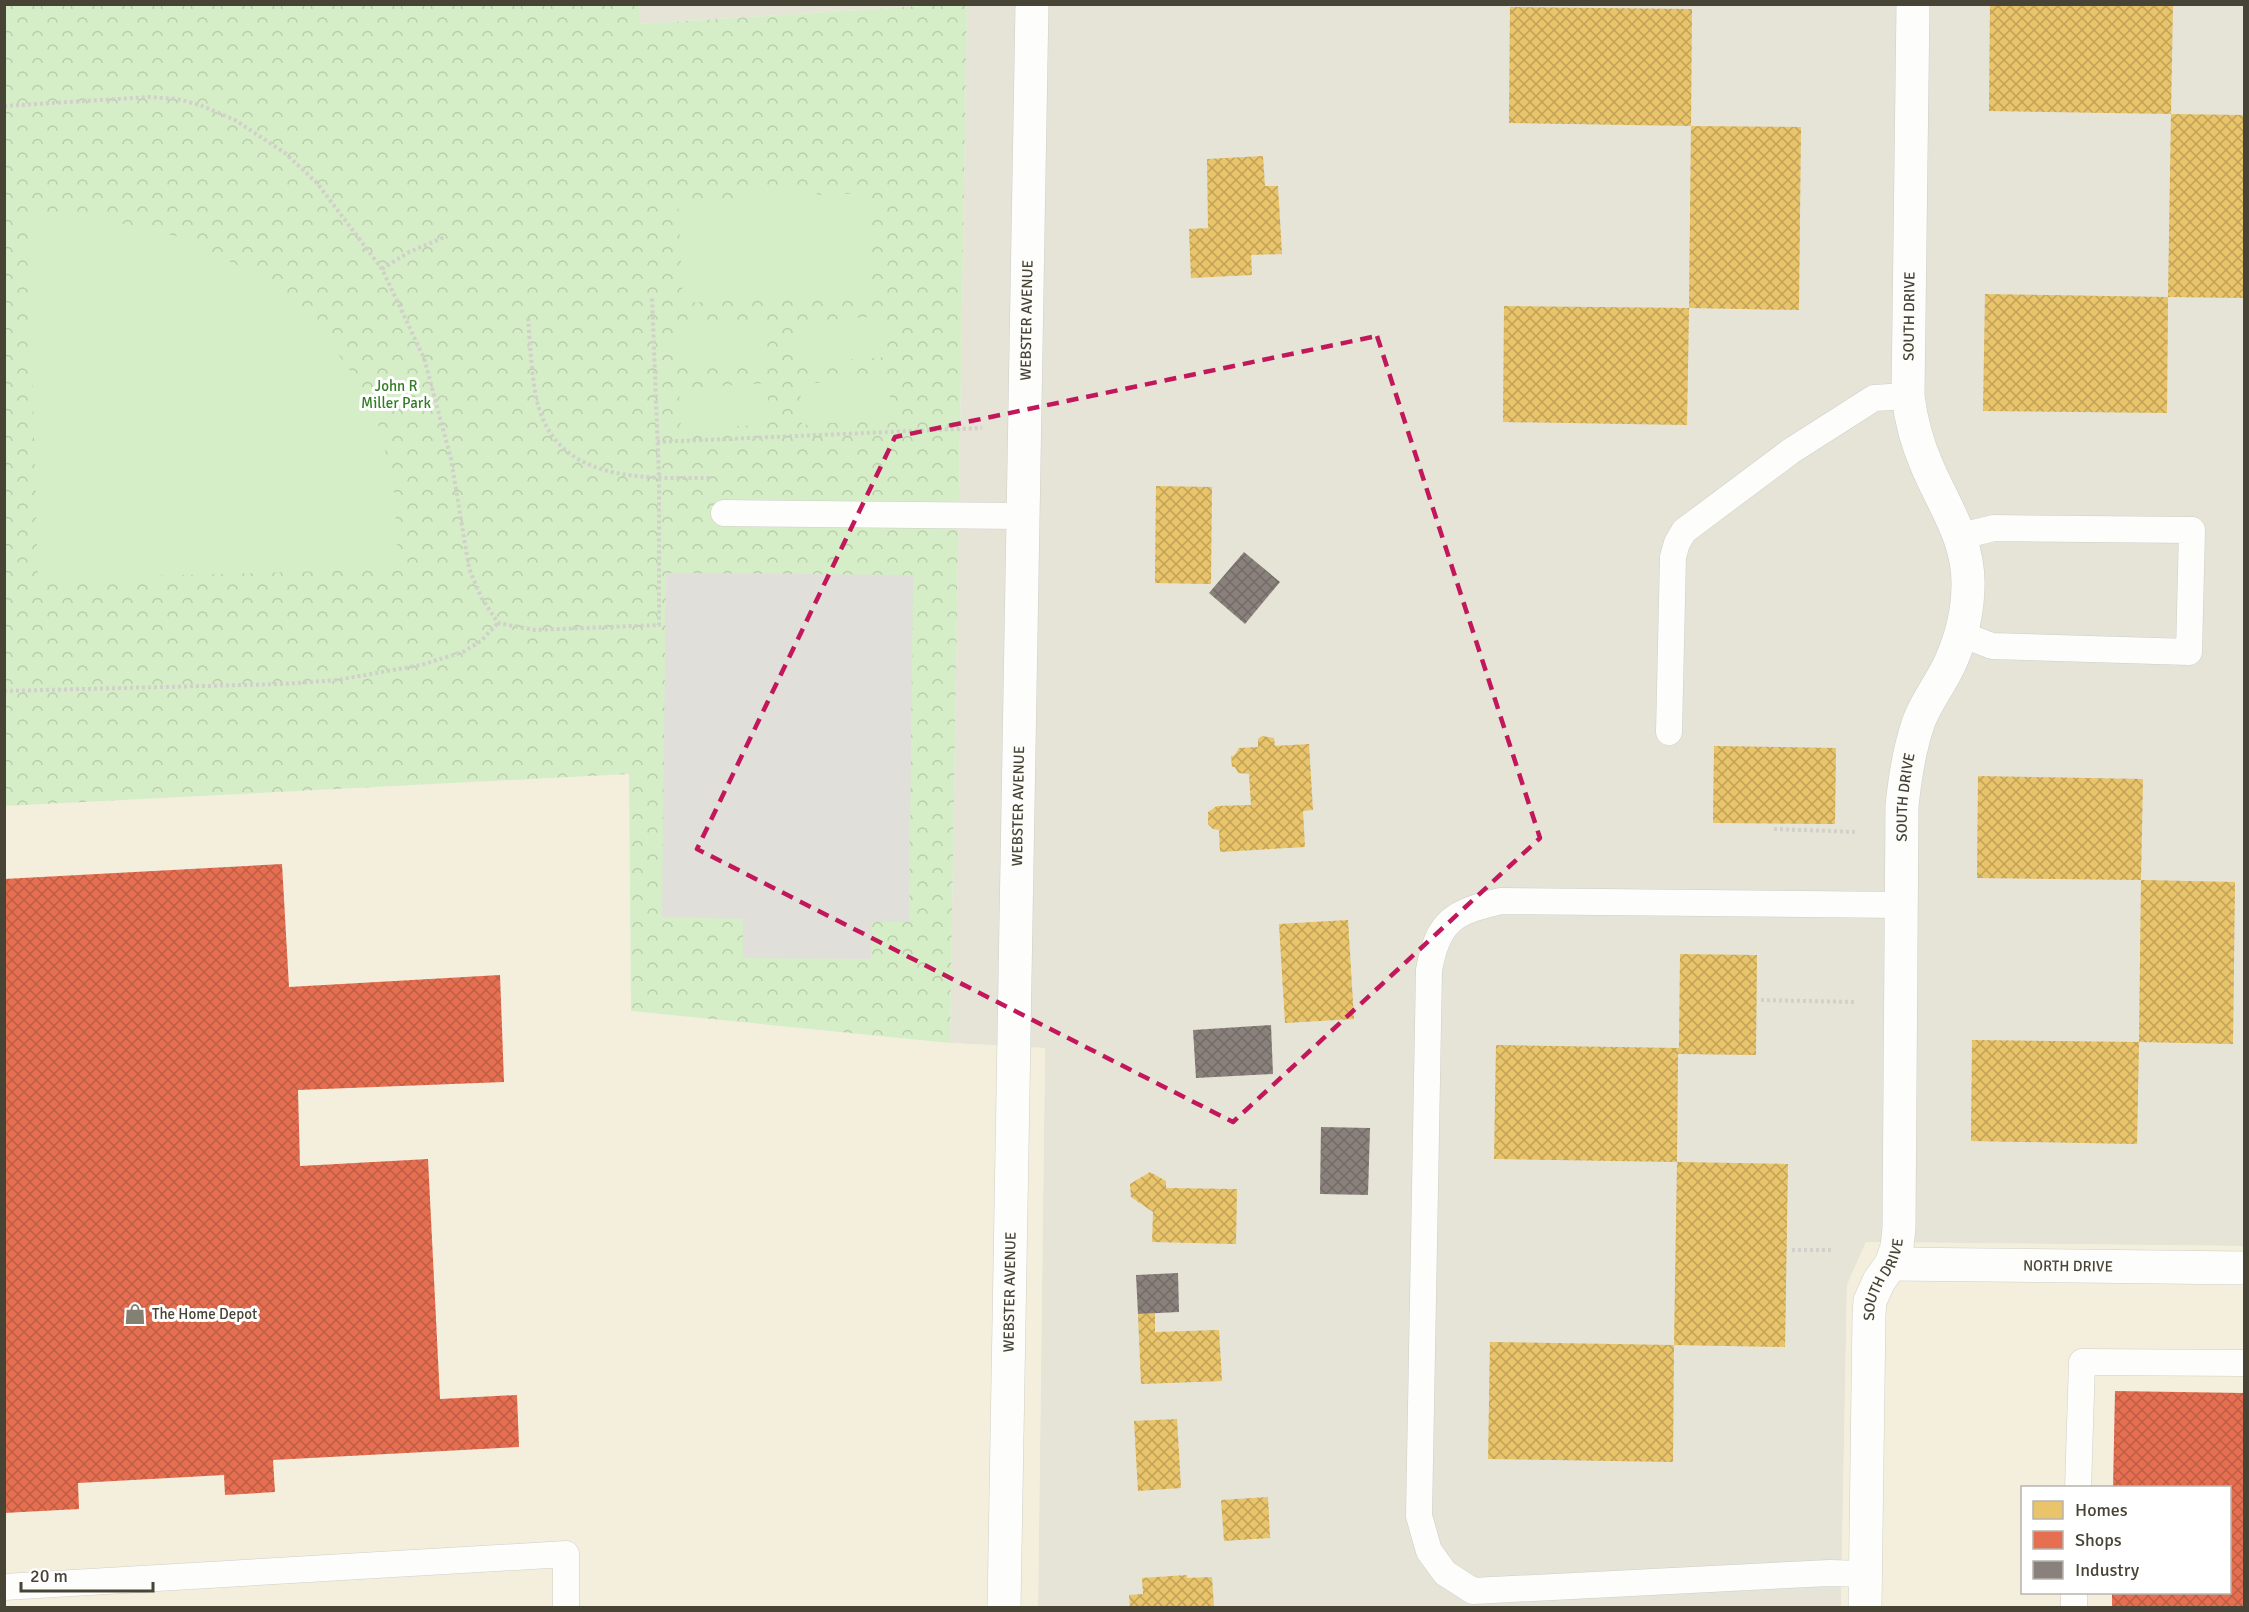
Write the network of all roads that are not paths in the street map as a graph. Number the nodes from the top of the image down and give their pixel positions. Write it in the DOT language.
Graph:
graph roads {
  1 [pos="1032,4"];
  2 [pos="1913,4"];
  3 [pos="1908,396"];
  4 [pos="724,513"];
  5 [pos="1022,516"];
  6 [pos="1961,536"];
  7 [pos="1960,634"];
  8 [pos="1669,732"];
  9 [pos="1901,905"];
  10 [pos="1891,1264"];
  11 [pos="2244,1268"];
  12 [pos="2244,1363"];
  13 [pos="2078,1486"];
  14 [pos="1866,1574"];
  15 [pos="4,1587"];
  16 [pos="566,1608"];
  17 [pos="1004,1608"];
  18 [pos="1865,1608"];
  1 -- 5 [label="street, WEBSTER AVENUE"];
  2 -- 3 [label="street, SOUTH DRIVE"];
  3 -- 6 [label="street, SOUTH DRIVE"];
  3 -- 8 [label="lane"];
  4 -- 5 [label="lane"];
  5 -- 17 [label="street, WEBSTER AVENUE"];
  6 -- 7 [label="street, SOUTH DRIVE"];
  6 -- 7 [label="lane"];
  7 -- 9 [label="street, SOUTH DRIVE"];
  9 -- 10 [label="street, SOUTH DRIVE"];
  9 -- 14 [label="lane"];
  10 -- 11 [label="street, NORTH DRIVE"];
  10 -- 14 [label="street, SOUTH DRIVE"];
  12 -- 13 [label="lane"];
  14 -- 18 [label="street, SOUTH DRIVE"];
  15 -- 16 [label="lane"];
}
